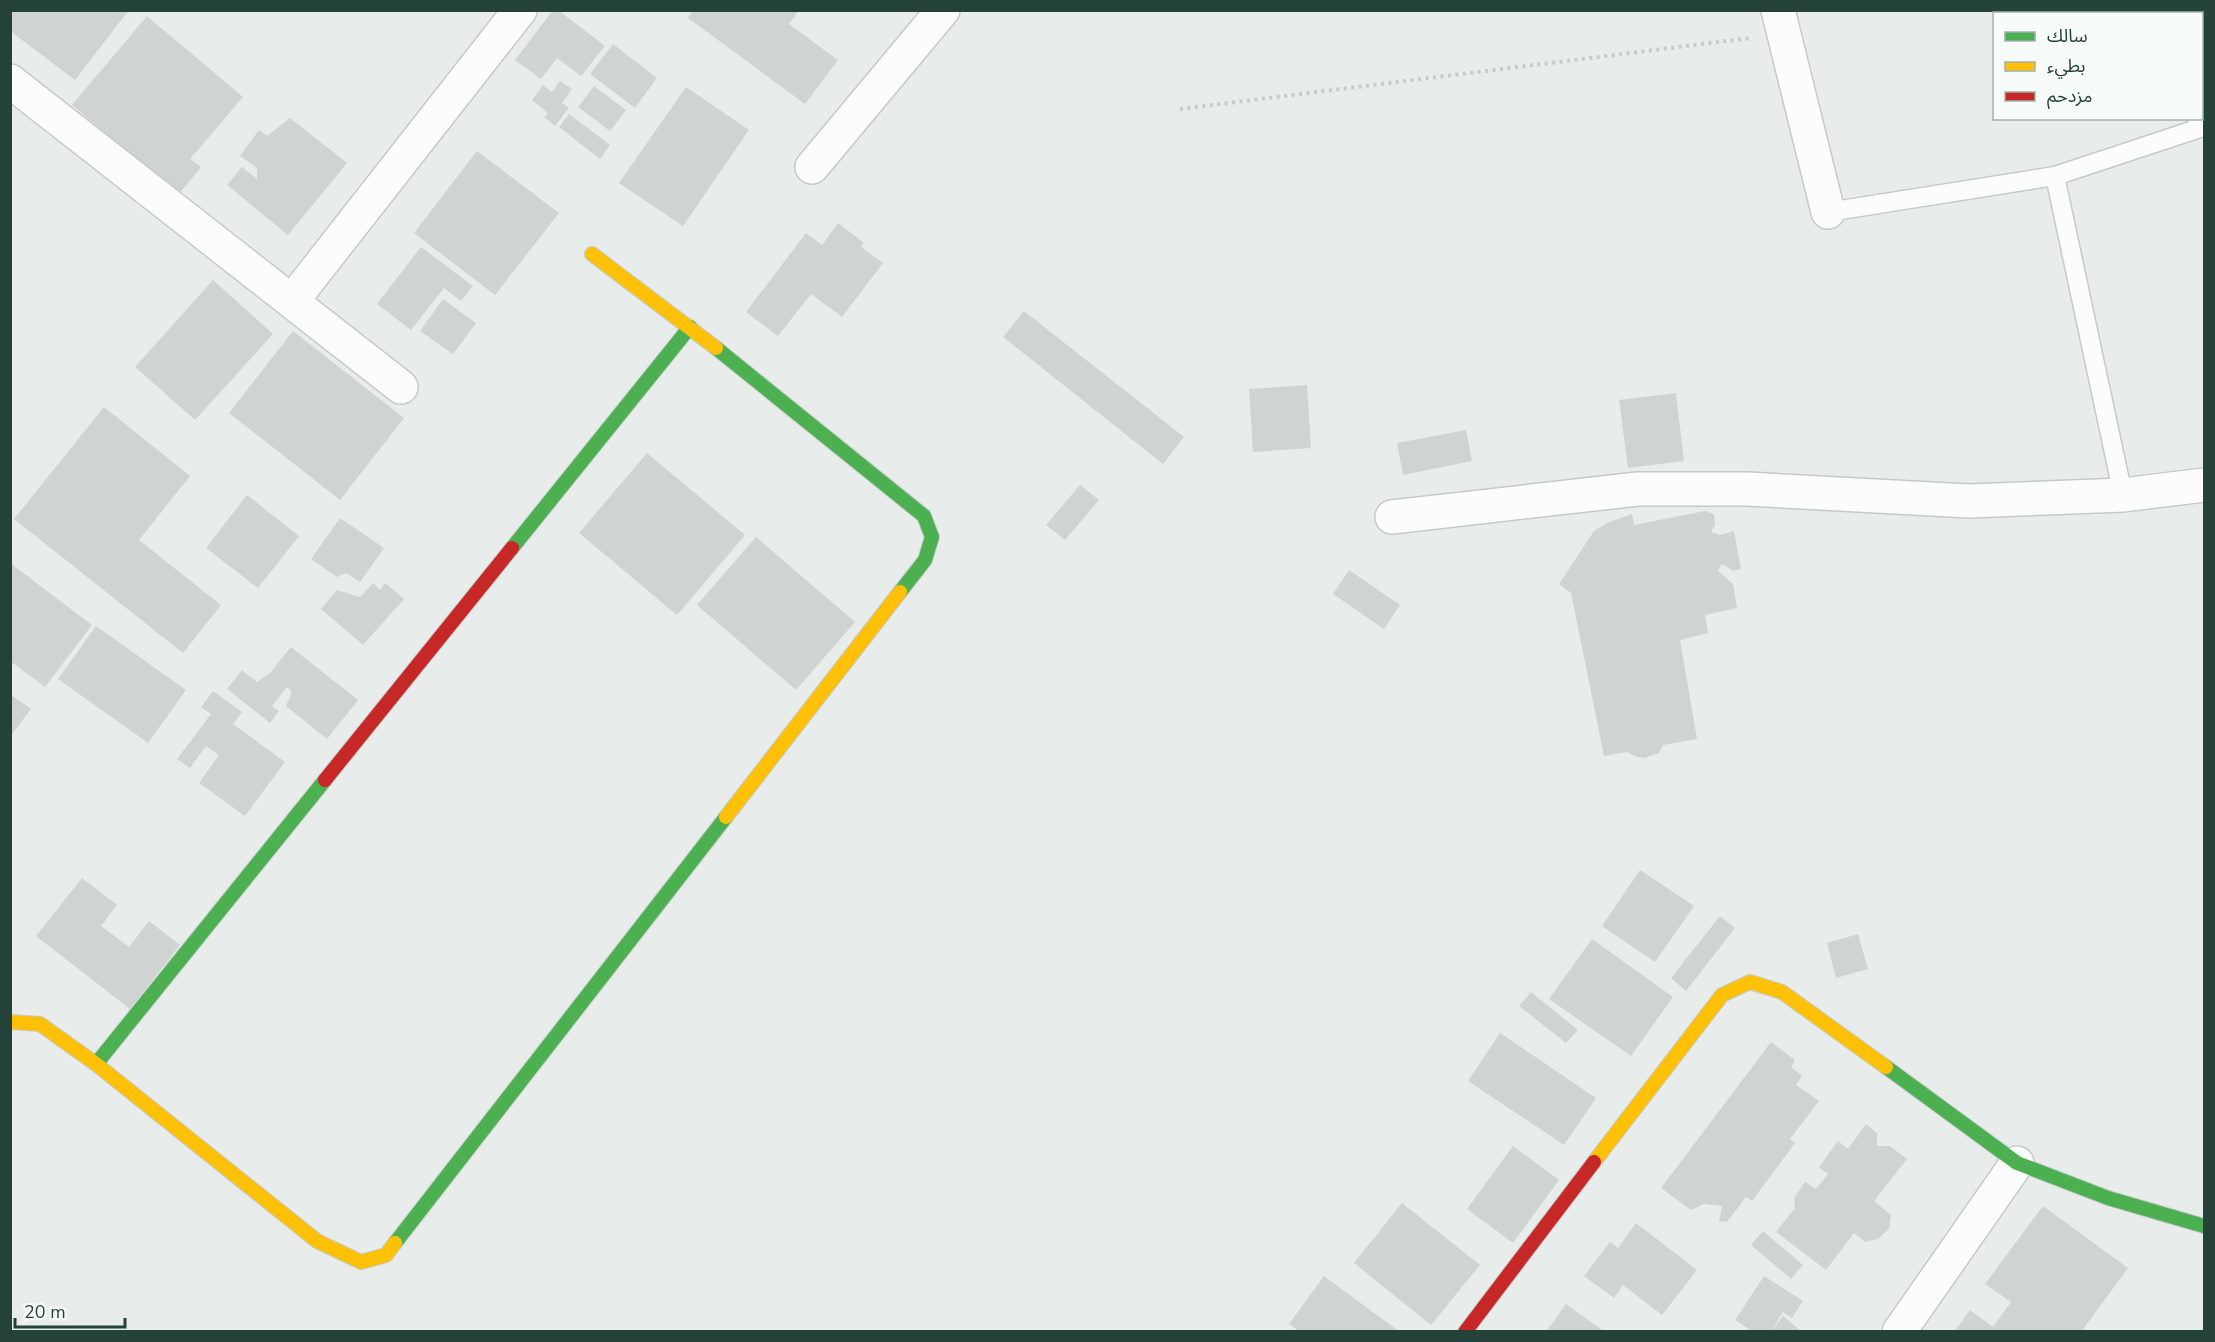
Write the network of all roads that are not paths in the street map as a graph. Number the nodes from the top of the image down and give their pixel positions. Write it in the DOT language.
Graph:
graph roads {
  1 [pos="520,10"];
  2 [pos="943,10"];
  3 [pos="1782,22"];
  4 [pos="10,81"];
  5 [pos="2198,120"];
  6 [pos="812,167"];
  7 [pos="2055,176"];
  8 [pos="1828,212"];
  9 [pos="592,254"];
  10 [pos="292,302"];
  11 [pos="690,327"];
  12 [pos="401,387"];
  13 [pos="2205,485"];
  14 [pos="2123,495"];
  15 [pos="1392,517"];
  16 [pos="10,1022"];
  17 [pos="96,1064"];
  18 [pos="2018,1163"];
  19 [pos="2205,1226"];
  20 [pos="1465,1332"];
  21 [pos="1899,1332"];
  1 -- 10 [label="street"];
  2 -- 6 [label="street"];
  3 -- 8 [label="street"];
  4 -- 10 [label="street"];
  5 -- 7 [label="lane"];
  7 -- 8 [label="lane"];
  7 -- 14 [label="lane"];
  9 -- 11 [label="street"];
  10 -- 12 [label="street"];
  11 -- 17 [label="street"];
  11 -- 17 [label="street"];
  13 -- 14 [label="street"];
  14 -- 15 [label="street"];
  16 -- 17 [label="street"];
  18 -- 19 [label="street"];
  18 -- 20 [label="street"];
  18 -- 21 [label="street"];
}
